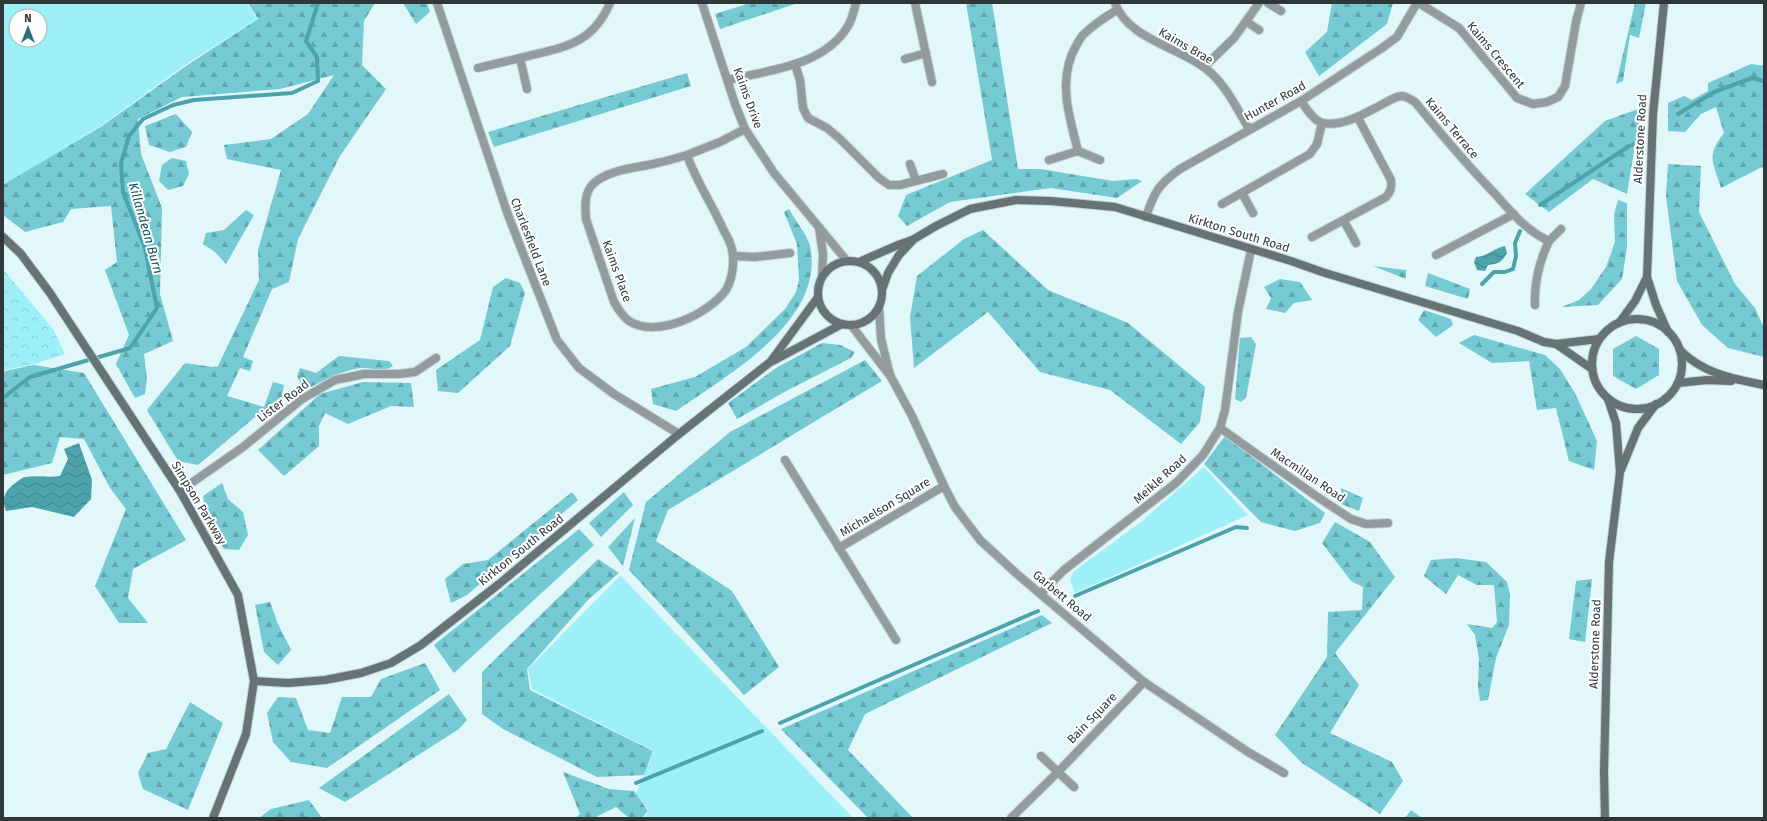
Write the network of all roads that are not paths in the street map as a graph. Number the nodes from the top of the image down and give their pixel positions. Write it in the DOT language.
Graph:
graph roads {
  1 [pos="437,3"];
  2 [pos="610,3"];
  3 [pos="702,3"];
  4 [pos="856,3"];
  5 [pos="915,3"];
  6 [pos="1259,3"];
  7 [pos="1268,3"];
  8 [pos="1418,3"];
  9 [pos="1581,3"];
  10 [pos="1664,3"];
  11 [pos="1116,6"];
  12 [pos="1281,11"];
  13 [pos="1247,22"];
  14 [pos="1259,30"];
  15 [pos="926,53"];
  16 [pos="520,58"];
  17 [pos="905,59"];
  18 [pos="795,64"];
  19 [pos="1204,67"];
  20 [pos="478,68"];
  21 [pos="728,80"];
  22 [pos="932,82"];
  23 [pos="527,89"];
  24 [pos="1301,100"];
  25 [pos="1358,118"];
  26 [pos="1322,123"];
  27 [pos="745,129"];
  28 [pos="1249,129"];
  29 [pos="1078,151"];
  30 [pos="687,155"];
  31 [pos="1049,160"];
  32 [pos="1100,160"];
  33 [pos="910,164"];
  34 [pos="943,174"];
  35 [pos="916,181"];
  36 [pos="1242,193"];
  37 [pos="1222,204"];
  38 [pos="1253,213"];
  39 [pos="1514,214"];
  40 [pos="1146,216"];
  41 [pos="1344,221"];
  42 [pos="819,228"];
  43 [pos="1562,229"];
  44 [pos="3,237"];
  45 [pos="1312,237"];
  46 [pos="914,239"];
  47 [pos="1549,241"];
  48 [pos="1356,243"];
  49 [pos="1251,250"];
  50 [pos="790,254"];
  51 [pos="1436,255"];
  52 [pos="733,256"];
  53 [pos="847,261"];
  54 [pos="859,262"];
  55 [pos="822,277"];
  56 [pos="1647,277"];
  57 [pos="882,290"];
  58 [pos="818,297"];
  59 [pos="1535,304"];
  60 [pos="878,307"];
  61 [pos="1619,323"];
  62 [pos="842,324"];
  63 [pos="851,325"];
  64 [pos="1668,332"];
  65 [pos="1599,339"];
  66 [pos="1556,344"];
  67 [pos="1679,349"];
  68 [pos="436,358"];
  69 [pos="769,363"];
  70 [pos="1592,369"];
  71 [pos="891,377"];
  72 [pos="1678,382"];
  73 [pos="1748,382"];
  74 [pos="1764,385"];
  75 [pos="1608,399"];
  76 [pos="1656,404"];
  77 [pos="1220,428"];
  78 [pos="679,434"];
  79 [pos="785,460"];
  80 [pos="1620,472"];
  81 [pos="944,486"];
  82 [pos="180,491"];
  83 [pos="1388,523"];
  84 [pos="839,548"];
  85 [pos="1040,593"];
  86 [pos="896,640"];
  87 [pos="254,681"];
  88 [pos="1144,682"];
  89 [pos="1041,756"];
  90 [pos="1058,772"];
  91 [pos="1284,773"];
  92 [pos="1074,788"];
  93 [pos="213,818"];
  94 [pos="1011,818"];
  95 [pos="1605,818"];
  1 -- 78 [label="street, Charlesfield Lane"];
  2 -- 16 [label="street"];
  3 -- 21 [label="street, Kaims Drive"];
  4 -- 18 [label="street"];
  5 -- 15 [label="street"];
  6 -- 13 [label="street"];
  7 -- 12 [label="street"];
  8 -- 9 [label="street, Kaims Crescent"];
  8 -- 24 [label="street, Hunter Road"];
  10 -- 56 [label="street, Alderstone Road"];
  11 -- 19 [label="street, Kaims Brae"];
  11 -- 29 [label="street, Kaims Brae"];
  13 -- 14 [label="street"];
  13 -- 19 [label="street"];
  15 -- 17 [label="street"];
  15 -- 22 [label="street"];
  16 -- 20 [label="street"];
  16 -- 23 [label="street"];
  18 -- 21 [label="street"];
  18 -- 35 [label="street"];
  19 -- 28 [label="street, Kaims Brae"];
  21 -- 27 [label="street, Kaims Drive"];
  24 -- 26 [label="street"];
  24 -- 28 [label="street, Hunter Road"];
  25 -- 26 [label="street, Kaims Terrace"];
  25 -- 39 [label="street, Kaims Terrace"];
  25 -- 41 [label="street"];
  26 -- 36 [label="street"];
  27 -- 30 [label="street, Kaims Place"];
  27 -- 42 [label="street, Kaims Drive"];
  28 -- 40 [label="street, Hunter Road"];
  29 -- 31 [label="street"];
  29 -- 32 [label="street"];
  30 -- 52 [label="street, Kaims Place"];
  30 -- 52 [label="street, Kaims Place"];
  33 -- 35 [label="street"];
  34 -- 35 [label="street"];
  36 -- 37 [label="street"];
  36 -- 38 [label="street"];
  39 -- 47 [label="street, Kaims Terrace"];
  39 -- 51 [label="street"];
  40 -- 46 [label="street, Kirkton South Road"];
  40 -- 49 [label="street, Kirkton South Road"];
  41 -- 45 [label="street"];
  41 -- 48 [label="street"];
  42 -- 53 [label="street, Kaims Drive"];
  42 -- 55 [label="street"];
  43 -- 47 [label="street"];
  44 -- 82 [label="street, Simpson Parkway"];
  46 -- 54 [label="street, Kirkton South Road"];
  46 -- 57 [label="street, Kirkton South Road"];
  47 -- 59 [label="street"];
  49 -- 66 [label="street, Kirkton South Road"];
  49 -- 77 [label="street, Meikle Road"];
  50 -- 52 [label="street"];
  53 -- 54 [label="street"];
  53 -- 55 [label="street"];
  54 -- 57 [label="street"];
  55 -- 58 [label="street"];
  56 -- 61 [label="street, Alderstone Road"];
  56 -- 64 [label="street, Alderstone Road"];
  57 -- 60 [label="street"];
  58 -- 62 [label="street"];
  58 -- 69 [label="street, Kirkton South Road"];
  60 -- 63 [label="street"];
  60 -- 71 [label="street, Garbett Road"];
  61 -- 64 [label="street"];
  61 -- 65 [label="street"];
  62 -- 63 [label="street"];
  62 -- 69 [label="street, Kirkton South Road"];
  63 -- 71 [label="street, Garbett Road"];
  64 -- 67 [label="street"];
  65 -- 66 [label="street, Kirkton South Road"];
  65 -- 70 [label="street"];
  66 -- 70 [label="street, Kirkton South Road"];
  67 -- 72 [label="street"];
  67 -- 73 [label="street"];
  68 -- 82 [label="street, Lister Road"];
  69 -- 78 [label="street, Kirkton South Road"];
  70 -- 75 [label="street"];
  71 -- 81 [label="street, Garbett Road"];
  72 -- 73 [label="street"];
  72 -- 76 [label="street"];
  73 -- 74 [label="street"];
  75 -- 76 [label="street"];
  75 -- 80 [label="street, Alderstone Road"];
  76 -- 80 [label="street, Alderstone Road"];
  77 -- 83 [label="street, Macmillan Road"];
  77 -- 85 [label="street, Meikle Road"];
  78 -- 87 [label="street, Kirkton South Road"];
  79 -- 84 [label="street, Michaelson Square"];
  80 -- 95 [label="street, Alderstone Road"];
  81 -- 84 [label="street, Michaelson Square"];
  81 -- 85 [label="street, Garbett Road"];
  82 -- 87 [label="street, Simpson Parkway"];
  84 -- 86 [label="street, Michaelson Square"];
  85 -- 88 [label="street, Garbett Road"];
  87 -- 93 [label="street, Simpson Parkway"];
  88 -- 90 [label="street, Bain Square"];
  88 -- 91 [label="street, Garbett Road"];
  89 -- 90 [label="street"];
  90 -- 92 [label="street"];
  90 -- 94 [label="street, Bain Square"];
}
